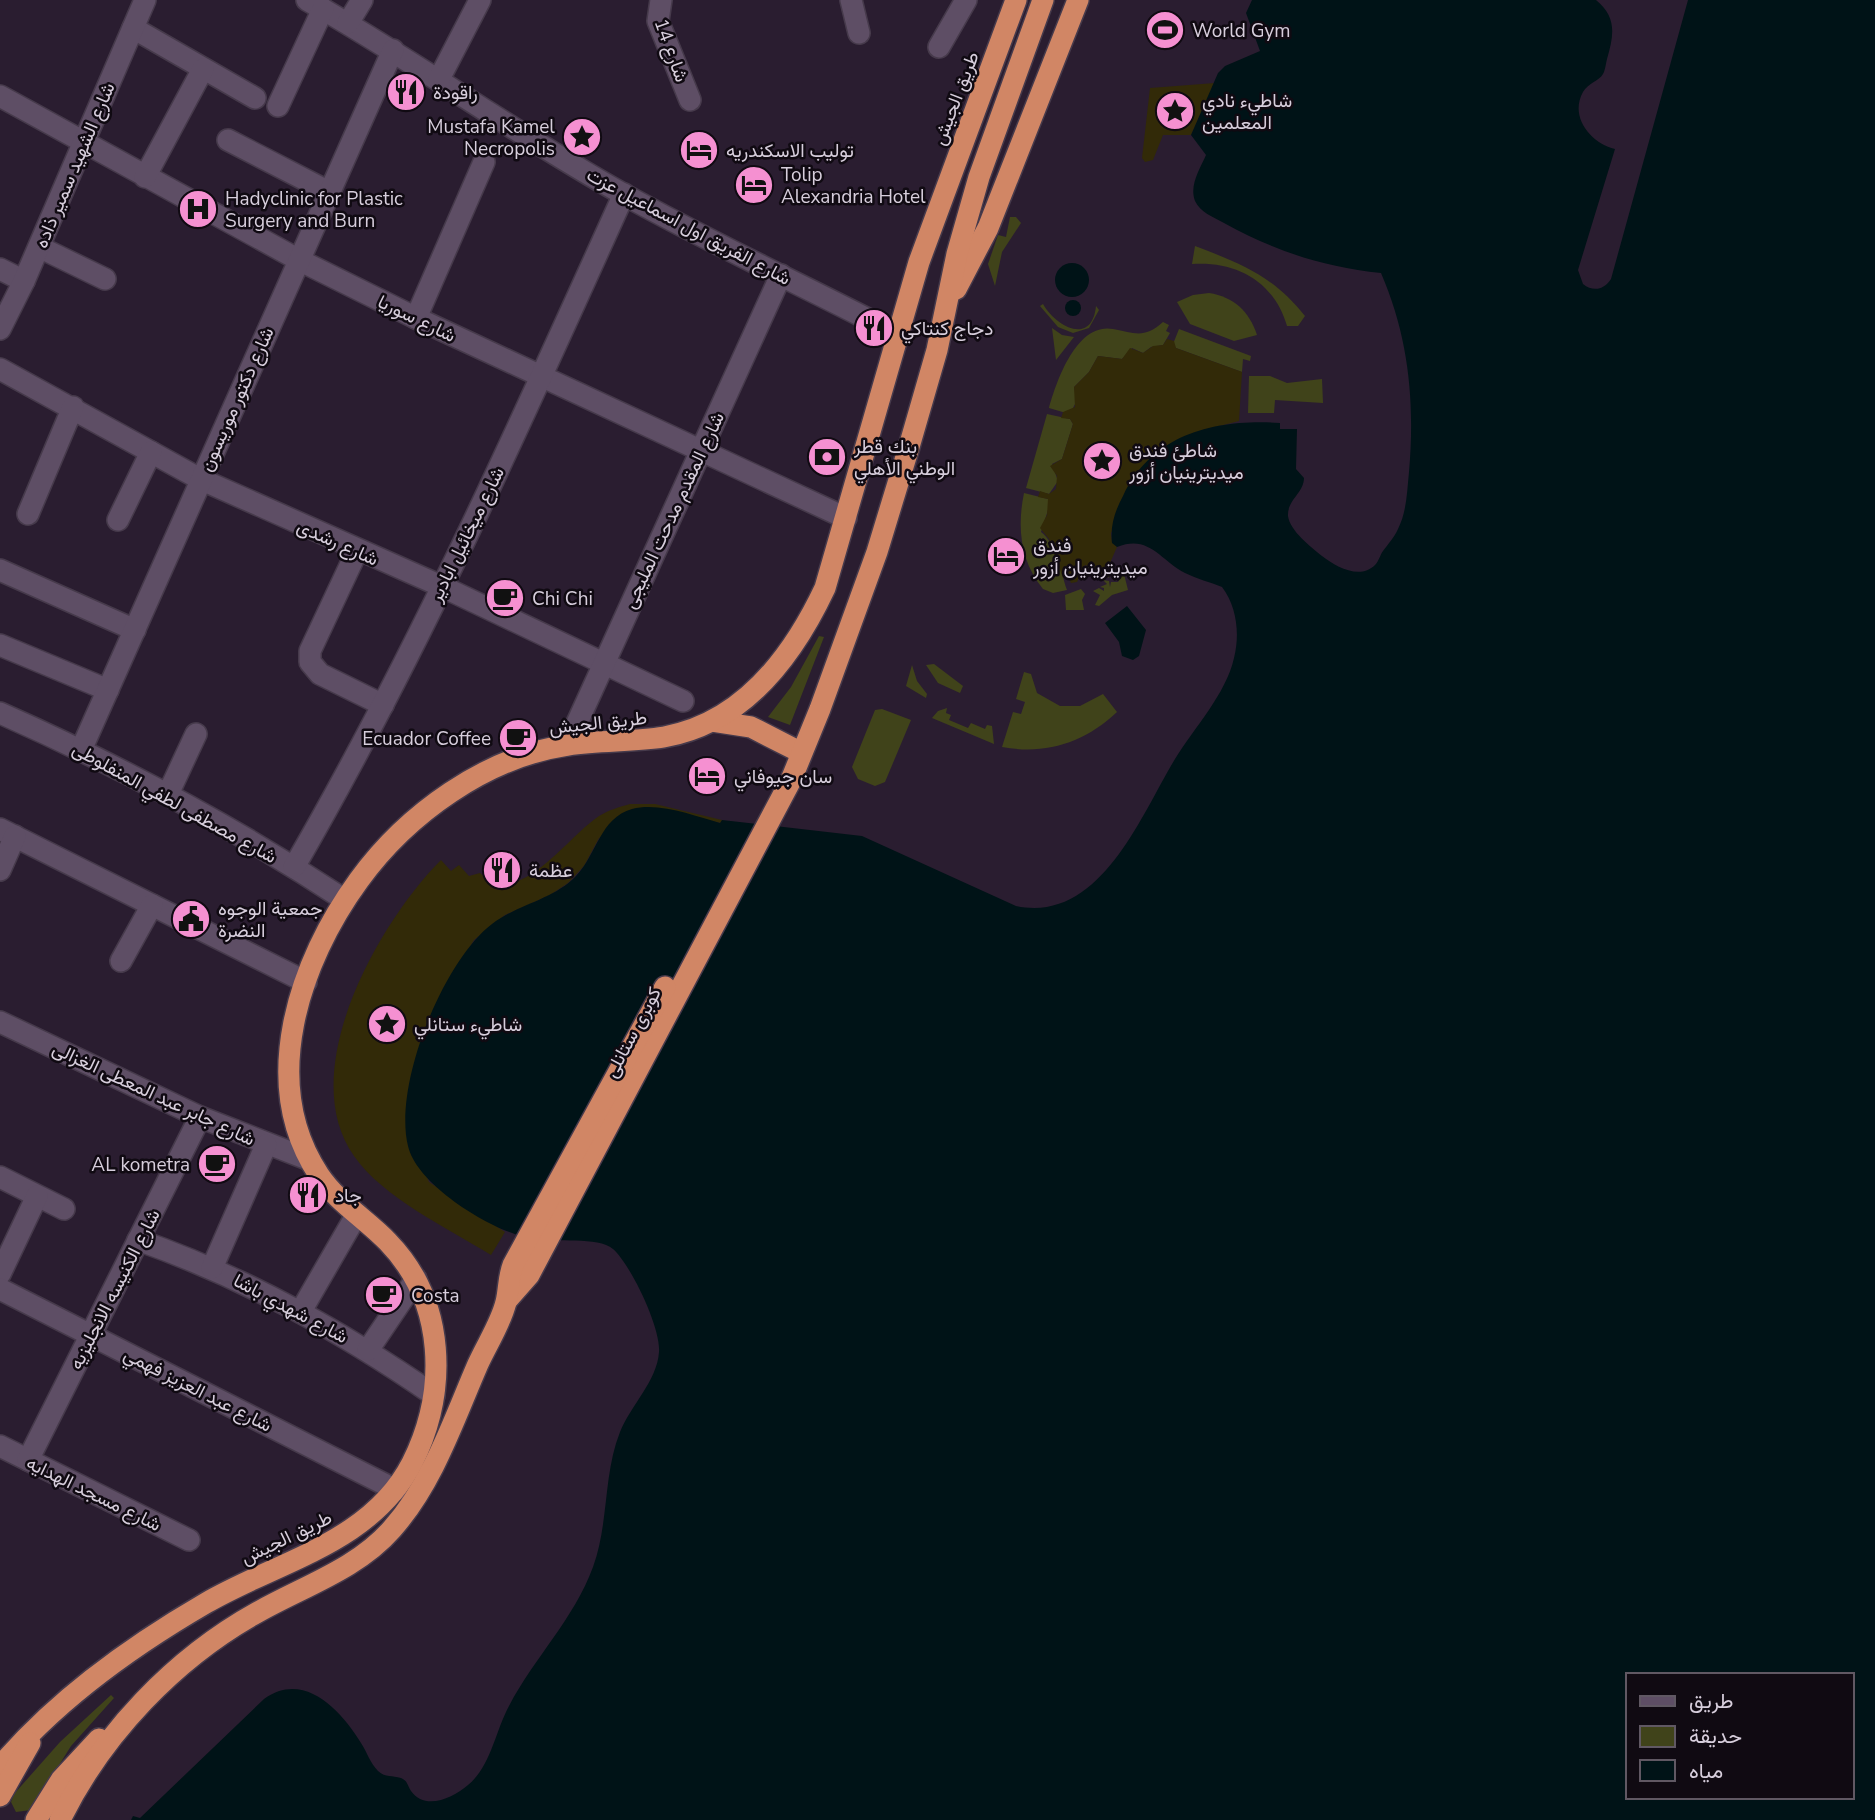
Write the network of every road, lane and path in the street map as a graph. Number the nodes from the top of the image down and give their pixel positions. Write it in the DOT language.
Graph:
graph roads {
  1 [pos="145,0"];
  2 [pos="362,0"];
  3 [pos="480,0"];
  4 [pos="661,0"];
  5 [pos="851,0"];
  6 [pos="967,0"];
  7 [pos="1043,0"];
  8 [pos="1078,0"];
  9 [pos="1010,2"];
  10 [pos="315,5"];
  11 [pos="348,23"];
  12 [pos="132,28"];
  13 [pos="859,33"];
  14 [pos="939,47"];
  15 [pos="393,50"];
  16 [pos="203,69"];
  17 [pos="439,79"];
  18 [pos="0,96"];
  19 [pos="255,97"];
  20 [pos="690,100"];
  21 [pos="278,106"];
  22 [pos="228,140"];
  23 [pos="83,143"];
  24 [pos="484,162"];
  25 [pos="145,177"];
  26 [pos="329,192"];
  27 [pos="624,194"];
  28 [pos="39,247"];
  29 [pos="299,260"];
  30 [pos="0,269"];
  31 [pos="781,275"];
  32 [pos="105,279"];
  33 [pos="24,281"];
  34 [pos="947,307"];
  35 [pos="416,318"];
  36 [pos="0,329"];
  37 [pos="897,334"];
  38 [pos="0,369"];
  39 [pos="541,377"];
  40 [pos="73,407"];
  41 [pos="701,451"];
  42 [pos="151,452"];
  43 [pos="200,478"];
  44 [pos="28,514"];
  45 [pos="846,518"];
  46 [pos="118,520"];
  47 [pos="357,551"];
  48 [pos="0,570"];
  49 [pos="441,586"];
  50 [pos="135,630"];
  51 [pos="0,645"];
  52 [pos="602,664"];
  53 [pos="108,690"];
  54 [pos="683,701"];
  55 [pos="383,705"];
  56 [pos="0,713"];
  57 [pos="712,721"];
  58 [pos="196,734"];
  59 [pos="567,745"];
  60 [pos="81,750"];
  61 [pos="800,752"];
  62 [pos="167,794"];
  63 [pos="7,832"];
  64 [pos="294,867"];
  65 [pos="0,870"];
  66 [pos="345,900"];
  67 [pos="152,905"];
  68 [pos="121,961"];
  69 [pos="306,982"];
  70 [pos="0,1022"];
  71 [pos="200,1117"];
  72 [pos="266,1144"];
  73 [pos="310,1160"];
  74 [pos="0,1177"];
  75 [pos="37,1196"];
  76 [pos="64,1209"];
  77 [pos="357,1214"];
  78 [pos="138,1240"];
  79 [pos="212,1268"];
  80 [pos="0,1274"];
  81 [pos="415,1279"];
  82 [pos="0,1289"];
  83 [pos="301,1311"];
  84 [pos="91,1334"];
  85 [pos="368,1350"];
  86 [pos="434,1395"];
  87 [pos="0,1446"];
  88 [pos="28,1460"];
  89 [pos="396,1490"];
  90 [pos="189,1540"];
  91 [pos="133,1713"];
  92 [pos="36,1728"];
  93 [pos="0,1767"];
  94 [pos="0,1796"];
  95 [pos="36,1820"];
  96 [pos="60,1820"];
  1 -- 12 [label="street, شارع الشهيد سمير ذاده"];
  2 -- 11 [label="street"];
  3 -- 17 [label="street"];
  4 -- 20 [label="street, شارع 14"];
  5 -- 13 [label="street"];
  6 -- 14 [label="street"];
  7 -- 34 [label="highway"];
  8 -- 34 [label="highway"];
  9 -- 37 [label="highway, طريق الجيش"];
  10 -- 11 [label="street, شارع الفريق اول اسماعيل عزت"];
  10 -- 21 [label="street"];
  11 -- 15 [label="street, شارع الفريق اول اسماعيل عزت"];
  12 -- 16 [label="street"];
  12 -- 23 [label="street, شارع الشهيد سمير ذاده"];
  15 -- 17 [label="street, شارع الفريق اول اسماعيل عزت"];
  15 -- 26 [label="street, شارع دكتور موريسون"];
  16 -- 19 [label="street"];
  16 -- 25 [label="street"];
  17 -- 27 [label="street, شارع الفريق اول اسماعيل عزت"];
  18 -- 23 [label="street, شارع سوريا"];
  22 -- 26 [label="street"];
  23 -- 25 [label="street, شارع سوريا"];
  23 -- 28 [label="street, شارع الشهيد سمير ذاده"];
  24 -- 35 [label="street"];
  25 -- 29 [label="street, شارع سوريا"];
  26 -- 29 [label="street, شارع دكتور موريسون"];
  27 -- 31 [label="street, شارع الفريق اول اسماعيل عزت"];
  27 -- 39 [label="street, شارع ميخائيل ابادير"];
  28 -- 32 [label="street"];
  28 -- 33 [label="street, شارع الشهيد سمير ذاده"];
  29 -- 35 [label="street, شارع سوريا"];
  29 -- 43 [label="street, شارع دكتور موريسون"];
  30 -- 33 [label="street"];
  31 -- 37 [label="street, شارع الفريق اول اسماعيل عزت"];
  31 -- 41 [label="street, شارع المقدم مدحت المليجى"];
  33 -- 36 [label="street, شارع الشهيد سمير ذاده"];
  34 -- 61 [label="highway"];
  35 -- 39 [label="street, شارع سوريا"];
  37 -- 45 [label="highway, طريق الجيش"];
  38 -- 40 [label="street, شارع رشدى"];
  39 -- 41 [label="street, شارع سوريا"];
  39 -- 49 [label="street, شارع ميخائيل ابادير"];
  40 -- 42 [label="street, شارع رشدى"];
  40 -- 44 [label="street"];
  41 -- 45 [label="street, شارع سوريا"];
  41 -- 52 [label="street, شارع المقدم مدحت المليجى"];
  42 -- 43 [label="street, شارع رشدى"];
  42 -- 46 [label="street"];
  43 -- 47 [label="street, شارع رشدى"];
  43 -- 50 [label="street, شارع دكتور موريسون"];
  45 -- 57 [label="highway, طريق الجيش"];
  47 -- 49 [label="street, شارع رشدى"];
  47 -- 55 [label="street"];
  48 -- 50 [label="street"];
  49 -- 52 [label="street, شارع رشدى"];
  49 -- 55 [label="street, شارع ميخائيل ابادير"];
  50 -- 53 [label="street, شارع دكتور موريسون"];
  51 -- 53 [label="street"];
  52 -- 54 [label="street, شارع رشدى"];
  52 -- 59 [label="street, شارع المقدم مدحت المليجى"];
  53 -- 60 [label="street, شارع دكتور موريسون"];
  55 -- 64 [label="street, شارع ميخائيل ابادير"];
  56 -- 60 [label="street, شارع مصطفى لطفي المنفلوطى"];
  57 -- 59 [label="highway, طريق الجيش"];
  57 -- 61 [label="highway"];
  58 -- 62 [label="street"];
  59 -- 66 [label="highway, طريق الجيش"];
  60 -- 62 [label="street, شارع مصطفى لطفي المنفلوطى"];
  61 -- 91 [label="highway, كوبرى ستانلى"];
  62 -- 64 [label="street, شارع مصطفى لطفي المنفلوطى"];
  63 -- 65 [label="street"];
  63 -- 67 [label="street"];
  64 -- 66 [label="street, شارع مصطفى لطفي المنفلوطى"];
  66 -- 69 [label="highway, طريق الجيش"];
  67 -- 68 [label="street"];
  67 -- 69 [label="street"];
  69 -- 73 [label="highway, طريق الجيش"];
  70 -- 71 [label="street, شارع جابر عبد المعطى الغزالى"];
  71 -- 72 [label="street, شارع جابر عبد المعطى الغزالى"];
  71 -- 78 [label="street, شارع الكنيسه الانجليزيه"];
  72 -- 73 [label="street, شارع جابر عبد المعطى الغزالى"];
  72 -- 79 [label="street"];
  73 -- 77 [label="highway, طريق الجيش"];
  74 -- 75 [label="street"];
  75 -- 76 [label="street"];
  75 -- 80 [label="street"];
  77 -- 81 [label="highway, طريق الجيش"];
  77 -- 83 [label="street"];
  78 -- 79 [label="street, شارع شهدي باشا"];
  78 -- 84 [label="street, شارع الكنيسه الانجليزيه"];
  79 -- 83 [label="street, شارع شهدي باشا"];
  81 -- 85 [label="street"];
  81 -- 86 [label="highway, طريق الجيش"];
  82 -- 84 [label="street, شارع عبد العزيز فهمي"];
  83 -- 85 [label="street, شارع شهدي باشا"];
  84 -- 88 [label="street, شارع الكنيسه الانجليزيه"];
  84 -- 89 [label="street, شارع عبد العزيز فهمي"];
  85 -- 86 [label="street, شارع شهدي باشا"];
  86 -- 89 [label="highway, طريق الجيش"];
  87 -- 88 [label="street, شارع مسجد الهدايه"];
  88 -- 90 [label="street, شارع مسجد الهدايه"];
  89 -- 92 [label="highway, طريق الجيش"];
  91 -- 95 [label="highway"];
  91 -- 96 [label="highway"];
  92 -- 93 [label="highway, طريق الجيش"];
  92 -- 94 [label="highway"];
}
